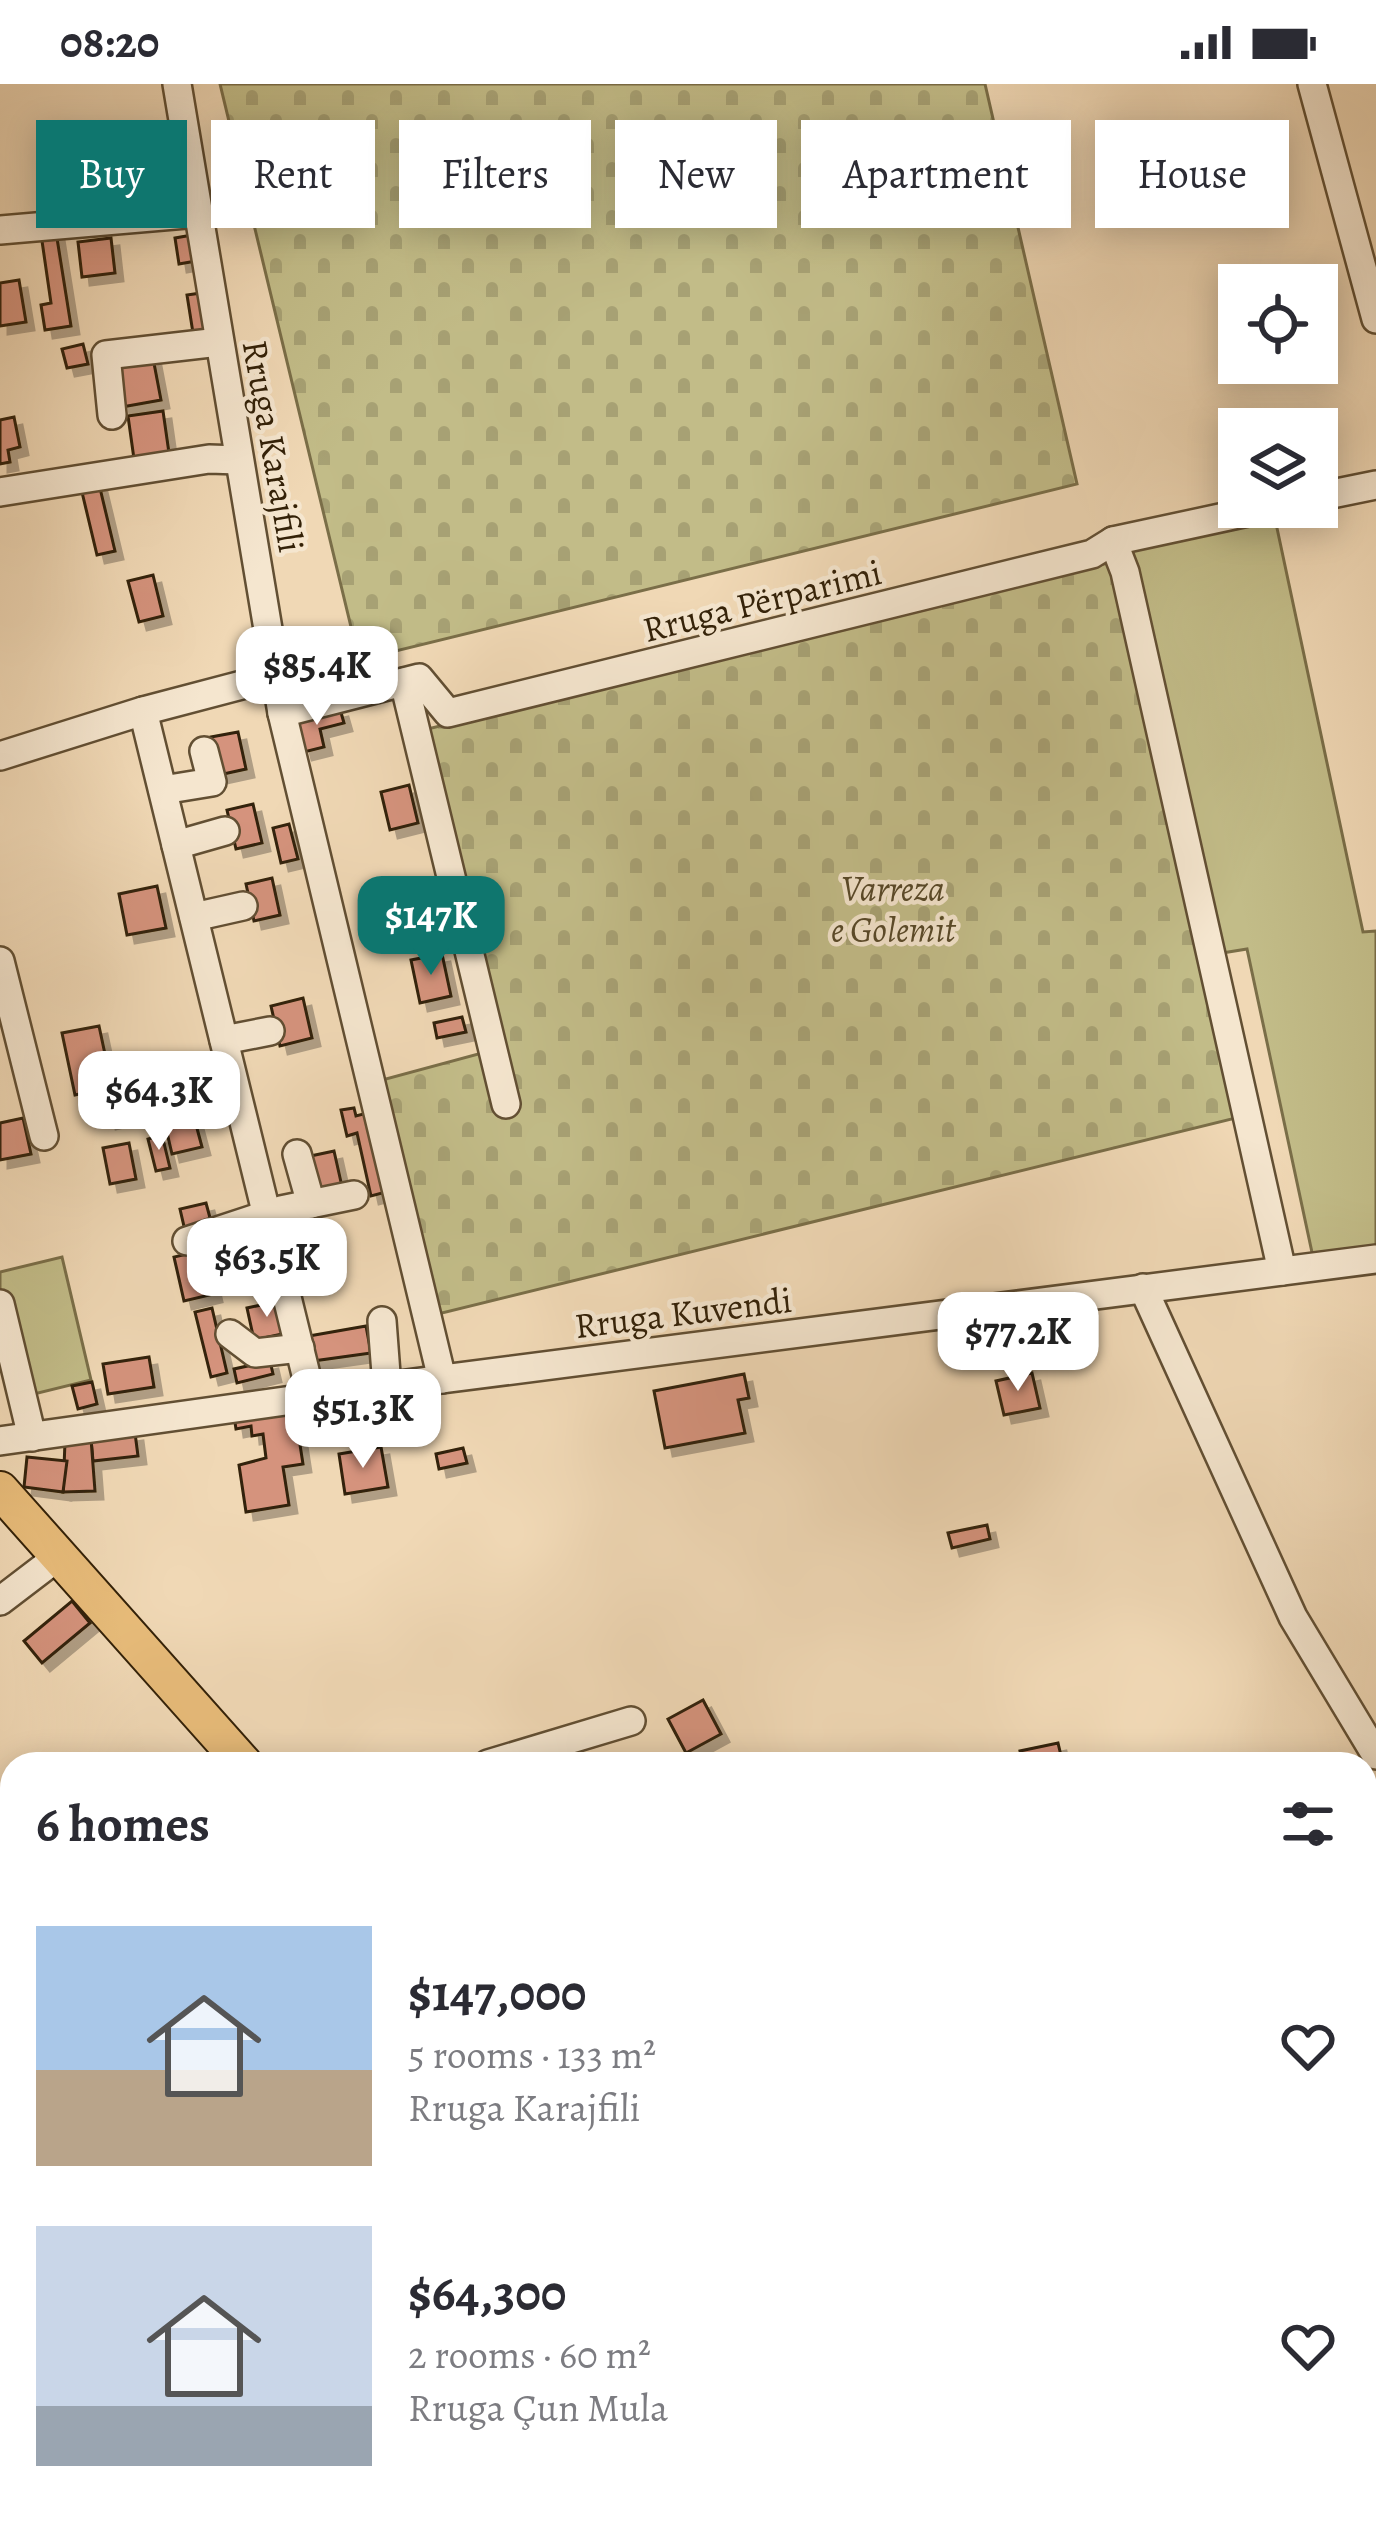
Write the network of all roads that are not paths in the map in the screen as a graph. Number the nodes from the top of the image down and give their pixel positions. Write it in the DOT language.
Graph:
graph roads {
  1 [pos="178,84"];
  2 [pos="1312,84"];
  3 [pos="199,218"];
  4 [pos="0,230"];
  5 [pos="74,237"];
  6 [pos="1376,319"];
  7 [pos="219,342"];
  8 [pos="112,415"];
  9 [pos="239,460"];
  10 [pos="1376,484"];
  11 [pos="0,492"];
  12 [pos="1338,492"];
  13 [pos="1218,518"];
  14 [pos="1113,541"];
  15 [pos="276,676"];
  16 [pos="404,682"];
  17 [pos="143,711"];
  18 [pos="282,713"];
  19 [pos="204,751"];
  20 [pos="0,756"];
  21 [pos="163,790"];
  22 [pos="225,831"];
  23 [pos="176,844"];
  24 [pos="243,906"];
  25 [pos="194,917"];
  26 [pos="0,961"];
  27 [pos="270,1031"];
  28 [pos="224,1040"];
  29 [pos="506,1104"];
  30 [pos="44,1136"];
  31 [pos="297,1154"];
  32 [pos="354,1195"];
  33 [pos="311,1204"];
  34 [pos="268,1216"];
  35 [pos="187,1241"];
  36 [pos="1376,1259"];
  37 [pos="1282,1270"];
  38 [pos="1143,1288"];
  39 [pos="0,1304"];
  40 [pos="382,1321"];
  41 [pos="230,1334"];
  42 [pos="300,1348"];
  43 [pos="442,1379"];
  44 [pos="387,1387"];
  45 [pos="313,1399"];
  46 [pos="32,1437"];
  47 [pos="0,1441"];
  48 [pos="0,1490"];
  49 [pos="59,1556"];
  50 [pos="0,1601"];
  51 [pos="631,1720"];
  52 [pos="233,1752"];
  53 [pos="527,1752"];
  54 [pos="1375,1752"];
  1 -- 3 [label="street, Rruga Karajfili"];
  2 -- 6 [label="street"];
  3 -- 4 [label="street"];
  3 -- 5 [label="street"];
  3 -- 7 [label="street, Rruga Karajfili"];
  7 -- 8 [label="street"];
  7 -- 9 [label="street, Rruga Karajfili"];
  9 -- 11 [label="street"];
  9 -- 15 [label="street, Rruga Karajfili"];
  10 -- 12 [label="street"];
  13 -- 14 [label="street, Rruga Përparimi"];
  14 -- 16 [label="street, Rruga Përparimi"];
  14 -- 37 [label="street"];
  15 -- 17 [label="street"];
  15 -- 18 [label="street, Rruga Karajfili"];
  16 -- 18 [label="street"];
  16 -- 29 [label="street"];
  17 -- 20 [label="street"];
  17 -- 21 [label="street"];
  18 -- 43 [label="street, Rruga Karajfili"];
  19 -- 21 [label="street"];
  21 -- 23 [label="street"];
  22 -- 23 [label="street"];
  23 -- 25 [label="street"];
  24 -- 25 [label="street"];
  25 -- 28 [label="street"];
  26 -- 30 [label="street"];
  27 -- 28 [label="street"];
  28 -- 34 [label="street"];
  31 -- 33 [label="street"];
  32 -- 33 [label="street"];
  33 -- 34 [label="street"];
  34 -- 35 [label="street"];
  34 -- 42 [label="street"];
  36 -- 37 [label="street, Rruga Kuvendi"];
  37 -- 38 [label="street, Rruga Kuvendi"];
  38 -- 43 [label="street, Rruga Kuvendi"];
  38 -- 54 [label="street"];
  39 -- 46 [label="street"];
  40 -- 44 [label="street"];
  41 -- 42 [label="street"];
  42 -- 45 [label="street"];
  43 -- 44 [label="street, Rruga Kuvendi"];
  44 -- 45 [label="street, Rruga Kuvendi"];
  45 -- 46 [label="street, Rruga Kuvendi"];
  46 -- 47 [label="street, Rruga Kuvendi"];
  48 -- 49 [label="main road"];
  49 -- 50 [label="street"];
  49 -- 52 [label="main road"];
  51 -- 53 [label="street"];
}
